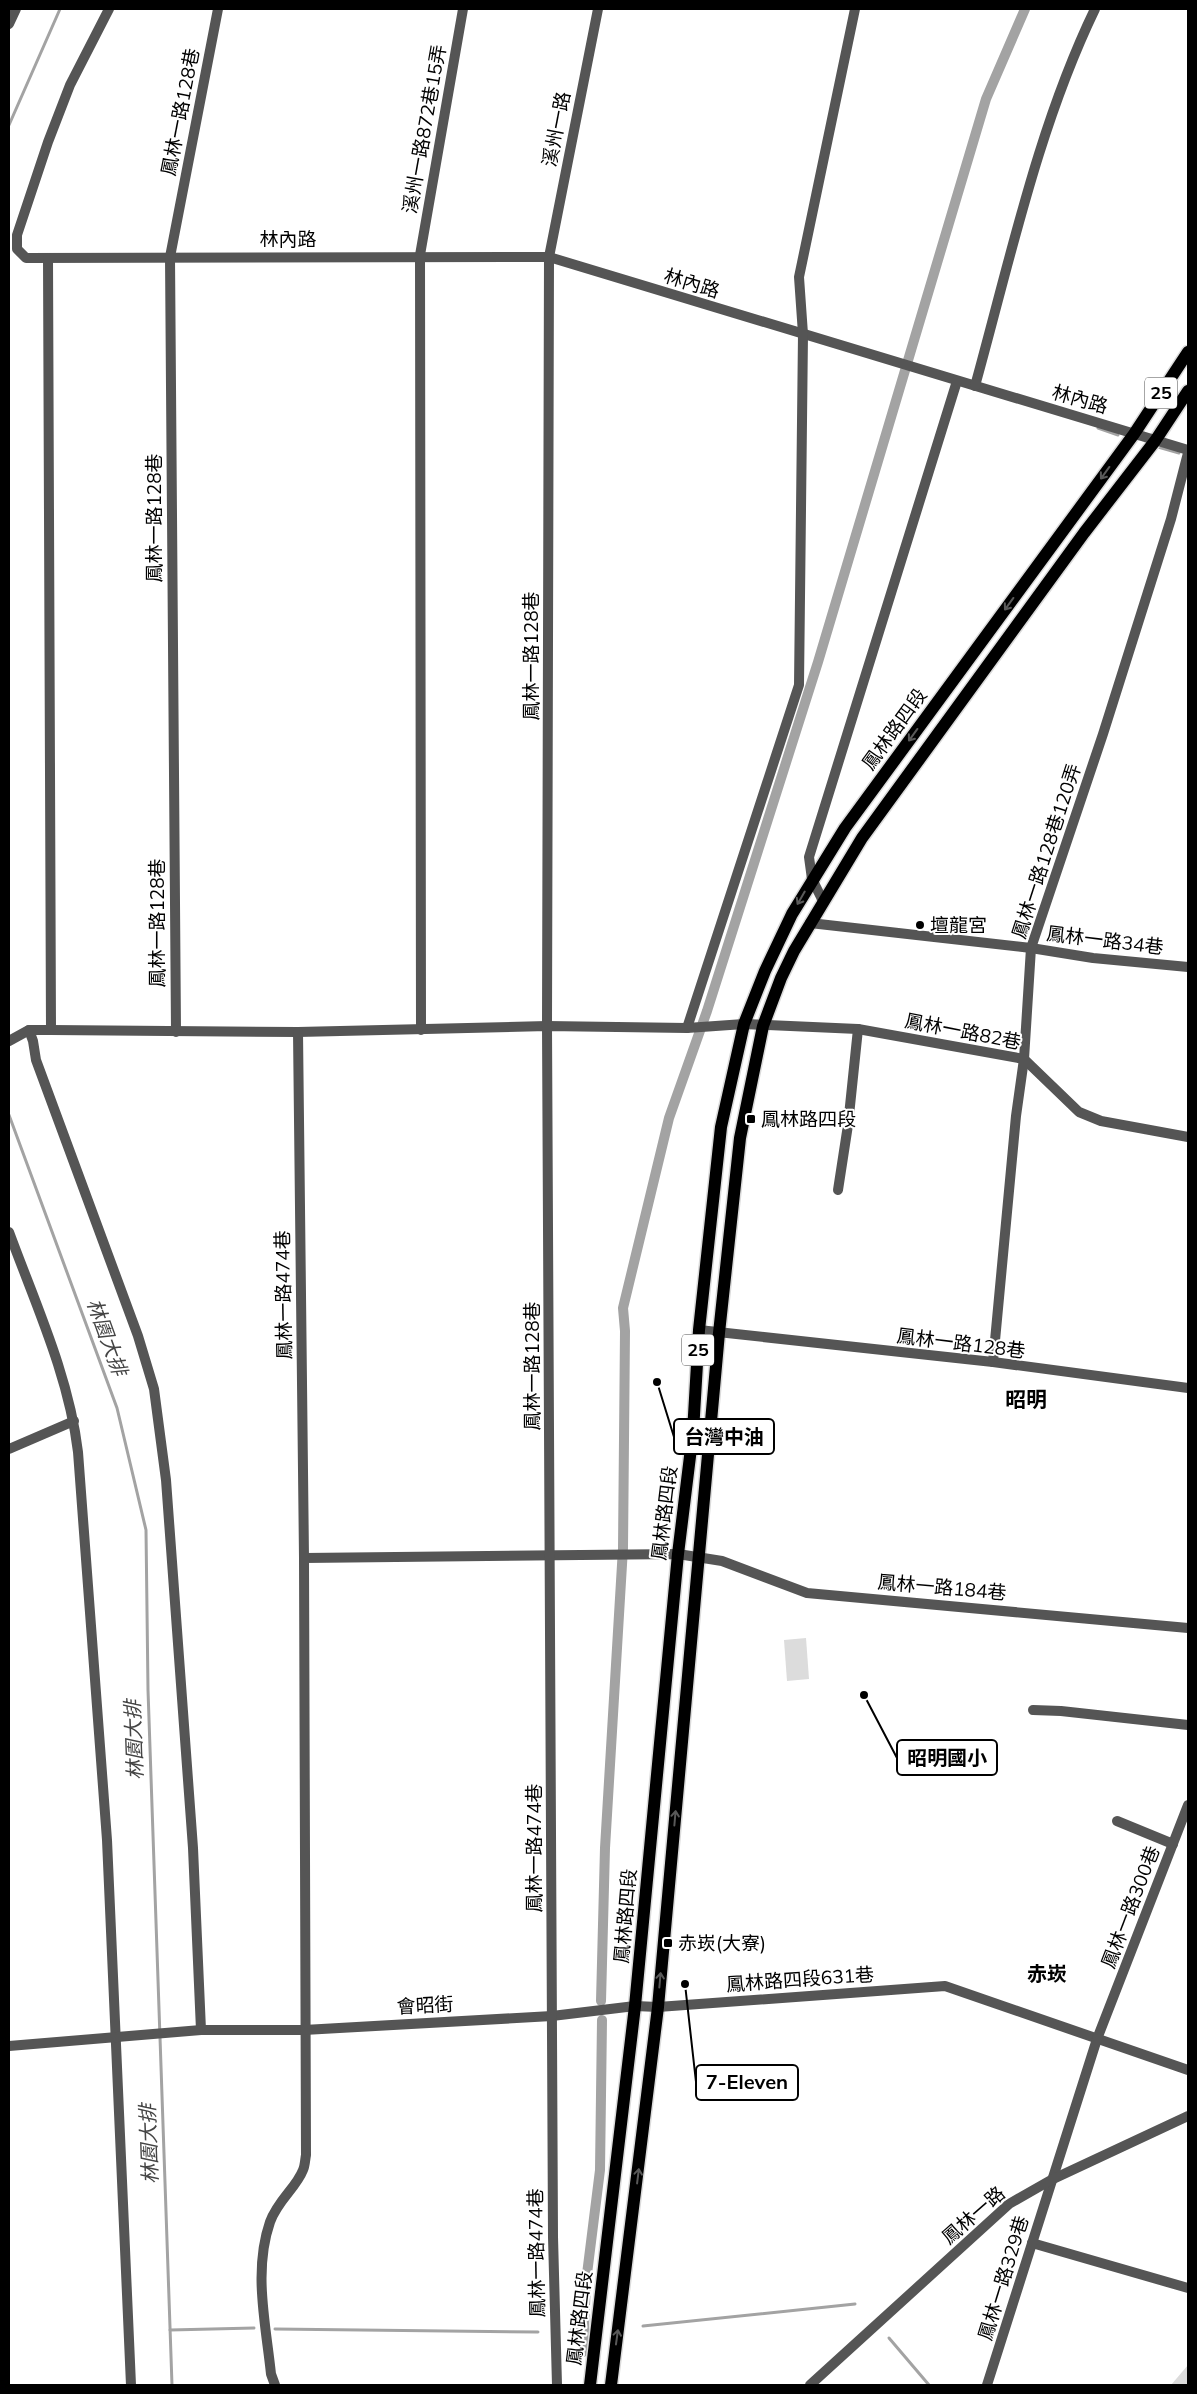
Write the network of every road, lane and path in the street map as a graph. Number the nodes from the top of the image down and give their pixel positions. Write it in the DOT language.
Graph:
graph roads {
  1 [pos="16,9"];
  2 [pos="109,9"];
  3 [pos="218,9"];
  4 [pos="463,9"];
  5 [pos="598,9"];
  6 [pos="855,9"];
  7 [pos="1095,9"];
  8 [pos="9,24"];
  9 [pos="420,256"];
  10 [pos="170,257"];
  11 [pos="549,257"];
  12 [pos="48,258"];
  13 [pos="803,334"];
  14 [pos="1188,352"];
  15 [pos="957,381"];
  16 [pos="975,386"];
  17 [pos="1188,391"];
  18 [pos="1134,434"];
  19 [pos="1155,441"];
  20 [pos="1188,451"];
  21 [pos="812,879"];
  22 [pos="823,901"];
  23 [pos="810,923"];
  24 [pos="1031,948"];
  25 [pos="1188,967"];
  26 [pos="744,1024"];
  27 [pos="547,1026"];
  28 [pos="763,1026"];
  29 [pos="691,1028"];
  30 [pos="858,1029"];
  31 [pos="51,1030"];
  32 [pos="421,1030"];
  33 [pos="25,1032"];
  34 [pos="176,1032"];
  35 [pos="298,1032"];
  36 [pos="9,1041"];
  37 [pos="1024,1059"];
  38 [pos="1188,1137"];
  39 [pos="838,1190"];
  40 [pos="9,1232"];
  41 [pos="699,1330"];
  42 [pos="718,1333"];
  43 [pos="993,1362"];
  44 [pos="1188,1388"];
  45 [pos="74,1421"];
  46 [pos="9,1449"];
  47 [pos="678,1554"];
  48 [pos="699,1556"];
  49 [pos="550,1557"];
  50 [pos="304,1558"];
  51 [pos="1188,1628"];
  52 [pos="1033,1710"];
  53 [pos="1188,1725"];
  54 [pos="1188,1805"];
  55 [pos="1117,1821"];
  56 [pos="1173,1844"];
  57 [pos="635,2006"];
  58 [pos="658,2007"];
  59 [pos="552,2016"];
  60 [pos="197,2030"];
  61 [pos="304,2030"];
  62 [pos="120,2035"];
  63 [pos="1097,2039"];
  64 [pos="9,2046"];
  65 [pos="1188,2070"];
  66 [pos="1188,2116"];
  67 [pos="1051,2180"];
  68 [pos="1032,2243"];
  69 [pos="1188,2288"];
  70 [pos="131,2385"];
  71 [pos="275,2385"];
  72 [pos="557,2385"];
  73 [pos="590,2385"];
  74 [pos="611,2385"];
  75 [pos="810,2385"];
  76 [pos="988,2385"];
  1 -- 8 [label="street"];
  2 -- 12 [label="street, 林內路"];
  3 -- 10 [label="street, 鳳林一路128巷"];
  4 -- 9 [label="street, 溪州一路872巷15弄"];
  5 -- 11 [label="street, 溪州一路"];
  6 -- 13 [label="street"];
  7 -- 16 [label="street"];
  9 -- 10 [label="street, 林內路"];
  9 -- 11 [label="street, 林內路"];
  9 -- 32 [label="street, 溪州一路872巷15弄"];
  10 -- 12 [label="street, 林內路"];
  10 -- 34 [label="street, 鳳林一路128巷"];
  11 -- 13 [label="street, 林內路"];
  11 -- 27 [label="street, 鳳林一路128巷"];
  12 -- 31 [label="street"];
  13 -- 15 [label="street, 林內路"];
  13 -- 29 [label="street"];
  14 -- 18 [label="main road, 25"];
  15 -- 16 [label="street, 林內路"];
  15 -- 21 [label="street"];
  16 -- 18 [label="street, 林內路"];
  17 -- 19 [label="main road, 25"];
  18 -- 19 [label="street, 林內路"];
  18 -- 21 [label="main road, 鳳林路四段 / 25, one-way"];
  19 -- 20 [label="street, 林內路"];
  19 -- 22 [label="main road, 鳳林路四段 / 25"];
  20 -- 24 [label="street, 鳳林一路128巷120弄"];
  21 -- 22 [label="street"];
  21 -- 26 [label="main road, 鳳林路四段 / 25, one-way"];
  22 -- 23 [label="main road, 鳳林路四段 / 25"];
  23 -- 24 [label="street, 鳳林一路34巷"];
  23 -- 28 [label="main road, 鳳林路四段 / 25"];
  24 -- 25 [label="street, 鳳林一路34巷"];
  24 -- 37 [label="street, 鳳林一路128巷120弄"];
  26 -- 28 [label="street, 鳳林一路82巷"];
  26 -- 29 [label="street, 鳳林一路82巷"];
  26 -- 41 [label="main road, 鳳林路四段 / 25"];
  27 -- 29 [label="street"];
  27 -- 32 [label="street"];
  27 -- 49 [label="street, 鳳林一路128巷"];
  28 -- 30 [label="street, 鳳林一路82巷"];
  28 -- 42 [label="main road, 鳳林路四段 / 25"];
  30 -- 37 [label="street, 鳳林一路82巷"];
  30 -- 39 [label="street"];
  31 -- 33 [label="street"];
  31 -- 34 [label="street"];
  32 -- 35 [label="street"];
  33 -- 36 [label="street"];
  33 -- 60 [label="street"];
  34 -- 35 [label="street"];
  35 -- 50 [label="street, 鳳林一路474巷"];
  37 -- 38 [label="street, 鳳林一路82巷"];
  37 -- 43 [label="street, 鳳林一路128巷120弄"];
  40 -- 45 [label="street"];
  41 -- 42 [label="street, 鳳林一路128巷"];
  41 -- 47 [label="main road, 鳳林路四段 / 25"];
  42 -- 43 [label="street, 鳳林一路128巷"];
  42 -- 48 [label="main road, 鳳林路四段 / 25"];
  43 -- 44 [label="street, 鳳林一路128巷"];
  45 -- 46 [label="street"];
  45 -- 62 [label="street"];
  47 -- 48 [label="street"];
  47 -- 49 [label="street"];
  47 -- 57 [label="main road, 鳳林路四段 / 25"];
  48 -- 51 [label="street, 鳳林一路184巷"];
  58 -- 48 [label="main road, 鳳林路四段 / 25, one-way"];
  49 -- 50 [label="street"];
  49 -- 59 [label="street, 鳳林一路474巷"];
  50 -- 61 [label="street, 鳳林一路474巷"];
  52 -- 53 [label="street"];
  54 -- 56 [label="street"];
  55 -- 56 [label="street, 鳳林一路300巷"];
  56 -- 63 [label="street, 鳳林一路300巷"];
  57 -- 58 [label="street, 會昭街"];
  57 -- 59 [label="street, 會昭街"];
  57 -- 73 [label="main road, 鳳林路四段 / 25"];
  58 -- 63 [label="street, 鳳林路四段631巷"];
  74 -- 58 [label="main road, 鳳林路四段 / 25, one-way"];
  59 -- 61 [label="street, 會昭街"];
  59 -- 72 [label="street, 鳳林一路474巷"];
  60 -- 61 [label="street, 會昭街"];
  60 -- 62 [label="street, 會昭街"];
  61 -- 71 [label="street, 鳳林一路474巷"];
  62 -- 64 [label="street"];
  62 -- 70 [label="street"];
  63 -- 65 [label="street"];
  63 -- 67 [label="street, 鳳林一路300巷"];
  66 -- 67 [label="street, 鳳林一路"];
  67 -- 68 [label="street, 鳳林一路329巷"];
  67 -- 75 [label="street, 鳳林一路"];
  68 -- 69 [label="street"];
  68 -- 76 [label="street, 鳳林一路329巷"];
}
